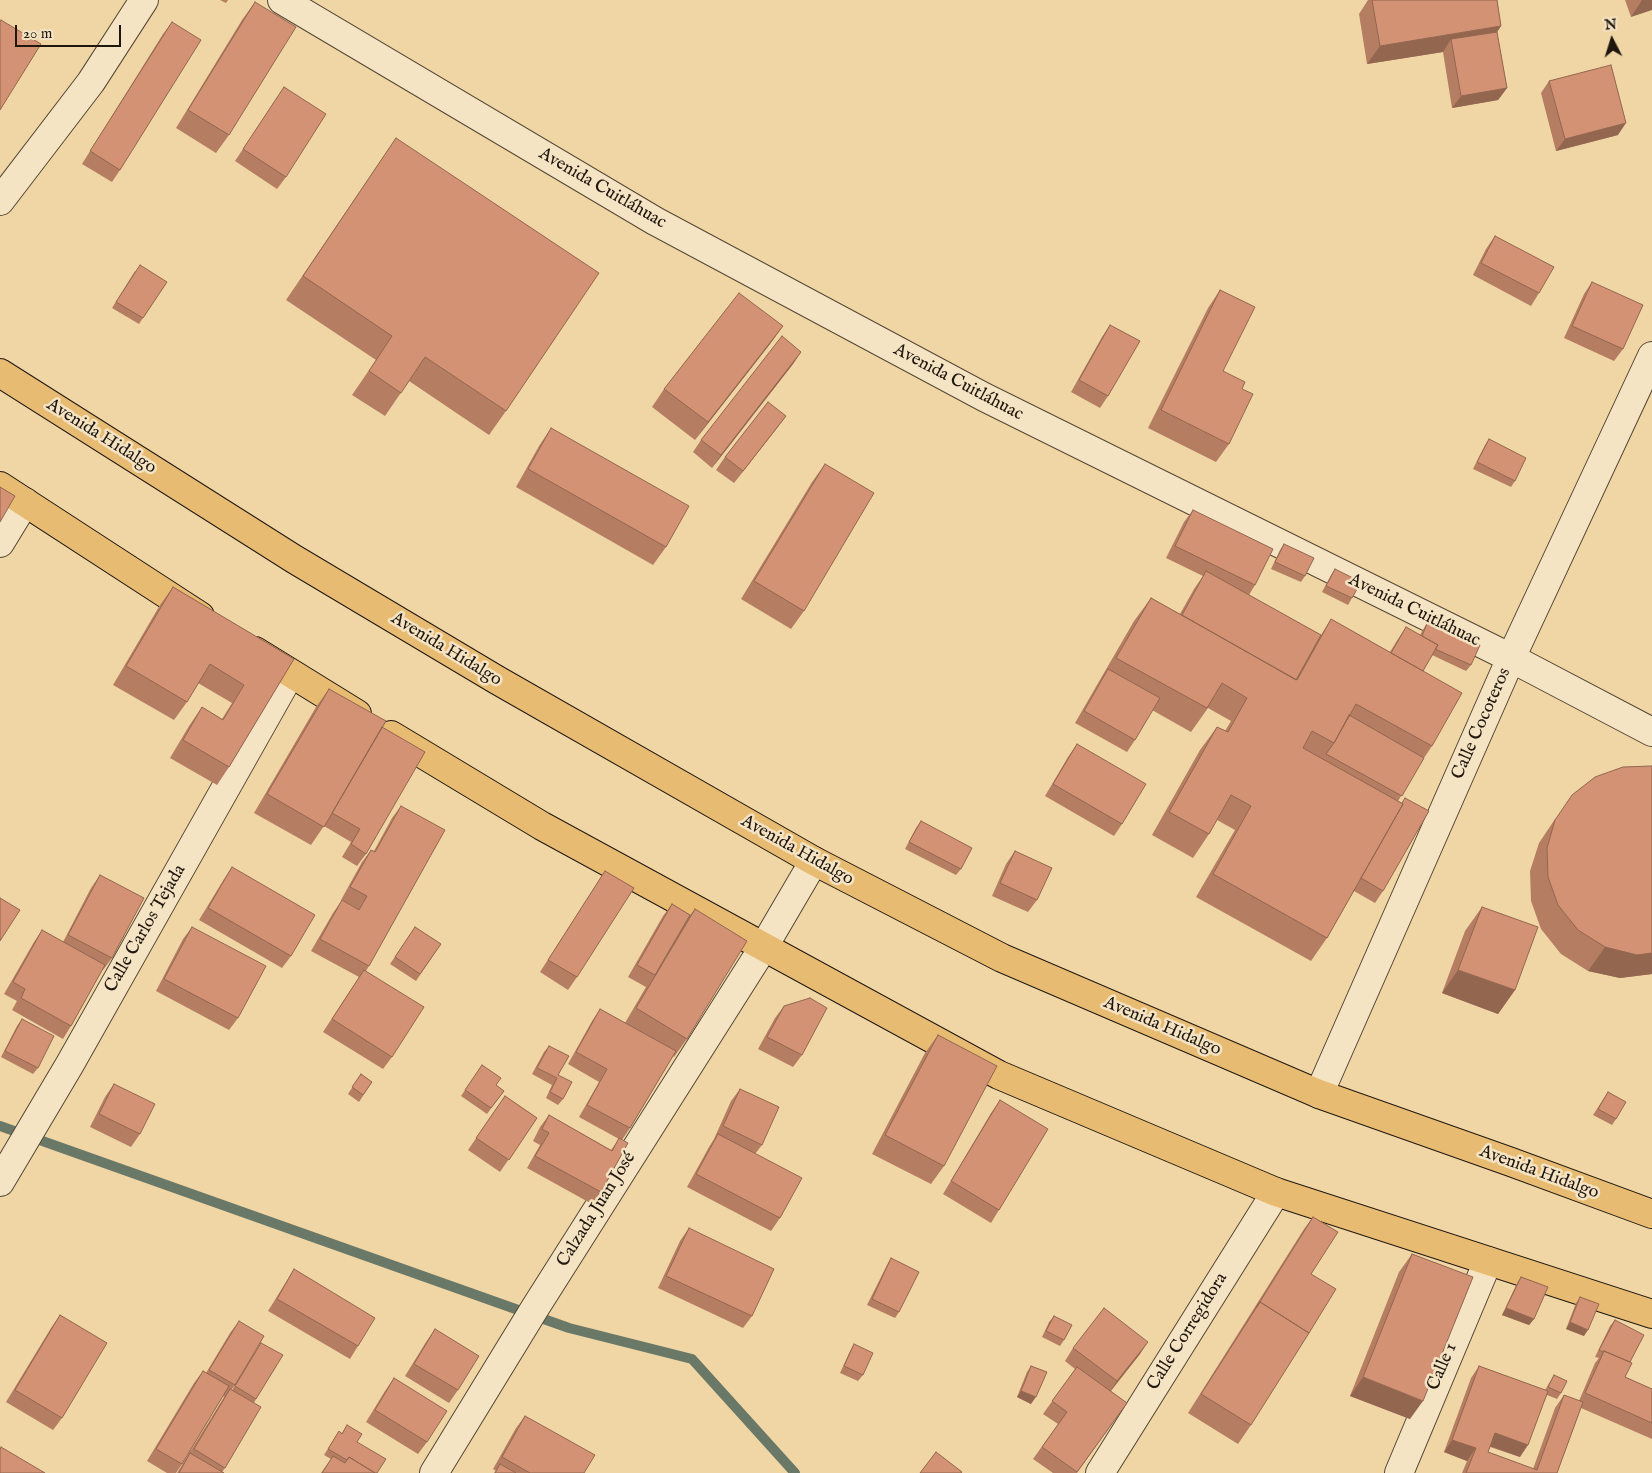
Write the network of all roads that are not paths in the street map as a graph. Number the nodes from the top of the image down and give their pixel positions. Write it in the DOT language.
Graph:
graph roads {
  1 [pos="144,0"];
  2 [pos="286,1"];
  3 [pos="0,201"];
  4 [pos="1652,356"];
  5 [pos="0,372"];
  6 [pos="0,486"];
  7 [pos="25,502"];
  8 [pos="0,543"];
  9 [pos="1510,658"];
  10 [pos="290,674"];
  11 [pos="1652,732"];
  12 [pos="814,861"];
  13 [pos="763,948"];
  14 [pos="1319,1094"];
  15 [pos="0,1182"];
  16 [pos="1276,1192"];
  17 [pos="1652,1214"];
  18 [pos="1488,1261"];
  19 [pos="1652,1314"];
  20 [pos="434,1473"];
  21 [pos="1100,1473"];
  22 [pos="1399,1473"];
  1 -- 3 [label="street"];
  2 -- 9 [label="street, Avenida Cuitláhuac"];
  4 -- 9 [label="street, Calle Cocoteros"];
  5 -- 12 [label="main road, Avenida Hidalgo"];
  6 -- 7 [label="main road"];
  7 -- 8 [label="street"];
  7 -- 10 [label="main road"];
  9 -- 11 [label="street, Avenida Cuitláhuac"];
  9 -- 14 [label="street, Calle Cocoteros"];
  10 -- 13 [label="main road"];
  10 -- 15 [label="street, Calle Carlos Tejada"];
  12 -- 13 [label="street, Calzada Juan José"];
  12 -- 14 [label="main road, Avenida Hidalgo"];
  13 -- 16 [label="main road"];
  13 -- 20 [label="street, Calzada Juan José"];
  14 -- 17 [label="main road, Avenida Hidalgo"];
  16 -- 18 [label="main road"];
  16 -- 21 [label="street, Calle Corregidora"];
  18 -- 19 [label="main road"];
  18 -- 22 [label="street, Calle 1"];
}
